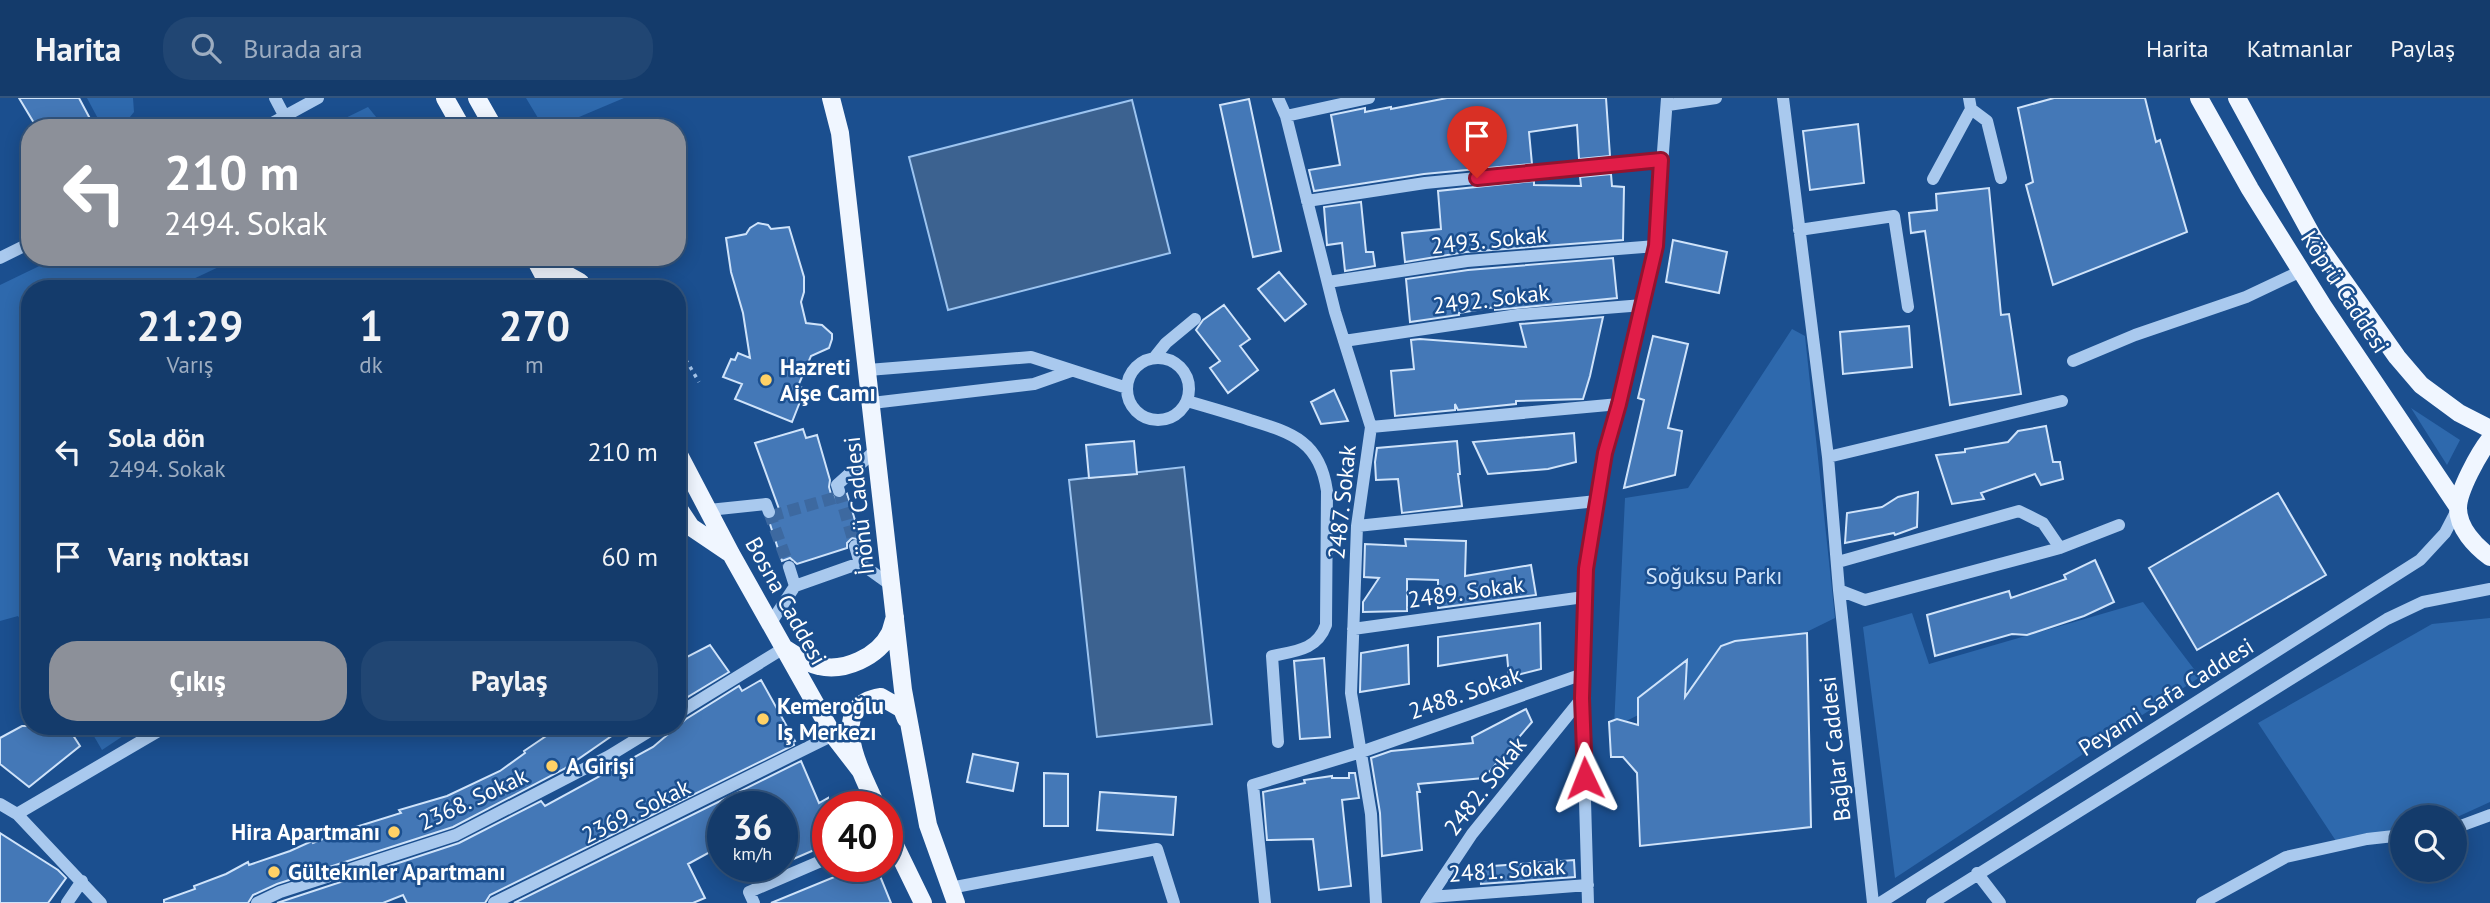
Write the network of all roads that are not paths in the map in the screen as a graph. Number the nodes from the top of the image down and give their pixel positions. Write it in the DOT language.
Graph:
graph roads {
  1 [pos="275,98"];
  2 [pos="318,98"];
  3 [pos="445,98"];
  4 [pos="477,98"];
  5 [pos="831,98"];
  6 [pos="1279,98"];
  7 [pos="1369,98"];
  8 [pos="1716,98"];
  9 [pos="1783,98"];
  10 [pos="2199,98"];
  11 [pos="2237,98"];
  12 [pos="1667,102"];
  13 [pos="1970,103"];
  14 [pos="1286,116"];
  15 [pos="285,117"];
  16 [pos="281,119"];
  17 [pos="457,119"];
  18 [pos="489,119"];
  19 [pos="1661,160"];
  20 [pos="2001,178"];
  21 [pos="1933,179"];
  22 [pos="1307,201"];
  23 [pos="1799,230"];
  24 [pos="1656,246"];
  25 [pos="21,248"];
  26 [pos="0,258"];
  27 [pos="549,266"];
  28 [pos="2301,271"];
  29 [pos="573,280"];
  30 [pos="1328,282"];
  31 [pos="1643,305"];
  32 [pos="1908,307"];
  33 [pos="1195,319"];
  34 [pos="1344,341"];
  35 [pos="1154,358"];
  36 [pos="2073,360"];
  37 [pos="868,370"];
  38 [pos="1071,371"];
  39 [pos="1127,388"];
  40 [pos="1187,401"];
  41 [pos="2062,401"];
  42 [pos="872,403"];
  43 [pos="1619,404"];
  44 [pos="1371,427"];
  45 [pos="2490,429"];
  46 [pos="2490,439"];
  47 [pos="877,449"];
  48 [pos="1828,457"];
  49 [pos="686,467"];
  50 [pos="686,483"];
  51 [pos="697,487"];
  52 [pos="839,491"];
  53 [pos="1597,501"];
  54 [pos="2458,507"];
  55 [pos="709,510"];
  56 [pos="769,512"];
  57 [pos="686,520"];
  58 [pos="2119,525"];
  59 [pos="1357,526"];
  60 [pos="855,545"];
  61 [pos="2060,548"];
  62 [pos="731,554"];
  63 [pos="2490,557"];
  64 [pos="1838,562"];
  65 [pos="860,563"];
  66 [pos="789,567"];
  67 [pos="795,586"];
  68 [pos="892,586"];
  69 [pos="2490,589"];
  70 [pos="1839,590"];
  71 [pos="1584,597"];
  72 [pos="895,615"];
  73 [pos="770,624"];
  74 [pos="1353,629"];
  75 [pos="784,649"];
  76 [pos="1583,674"];
  77 [pos="1582,698"];
  78 [pos="686,709"];
  79 [pos="911,732"];
  80 [pos="152,735"];
  81 [pos="644,735"];
  82 [pos="833,735"];
  83 [pos="1278,743"];
  84 [pos="1361,752"];
  85 [pos="860,770"];
  86 [pos="870,791"];
  87 [pos="0,804"];
  88 [pos="17,814"];
  89 [pos="2490,815"];
  90 [pos="2467,824"];
  91 [pos="2390,836"];
  92 [pos="903,862"];
  93 [pos="812,865"];
  94 [pos="1977,873"];
  95 [pos="82,881"];
  96 [pos="1588,885"];
  97 [pos="955,899"];
  98 [pos="1428,900"];
  99 [pos="67,903"];
  100 [pos="101,903"];
  101 [pos="257,903"];
  102 [pos="494,903"];
  103 [pos="754,903"];
  104 [pos="923,903"];
  105 [pos="1174,903"];
  106 [pos="1265,903"];
  107 [pos="1376,903"];
  108 [pos="1588,903"];
  109 [pos="1873,903"];
  110 [pos="1880,903"];
  111 [pos="1932,903"];
  112 [pos="2000,903"];
  113 [pos="2202,903"];
  1 -- 15 [label="street"];
  2 -- 15 [label="street"];
  3 -- 17 [label="main road"];
  4 -- 18 [label="main road"];
  5 -- 37 [label="main road, İnönü Caddesi"];
  6 -- 14 [label="street, 2487. Sokak"];
  7 -- 14 [label="street"];
  8 -- 12 [label="street"];
  9 -- 23 [label="street, Bağlar Caddesi"];
  10 -- 28 [label="main road, Köprü Caddesi"];
  11 -- 45 [label="main road, Köprü Caddesi"];
  12 -- 19 [label="street"];
  13 -- 20 [label="street"];
  13 -- 21 [label="street"];
  14 -- 22 [label="street, 2487. Sokak"];
  15 -- 16 [label="street"];
  19 -- 22 [label="street"];
  19 -- 24 [label="street"];
  22 -- 30 [label="street, 2487. Sokak"];
  23 -- 32 [label="street"];
  23 -- 48 [label="street, Bağlar Caddesi"];
  24 -- 30 [label="street, 2493. Sokak"];
  24 -- 31 [label="street"];
  25 -- 26 [label="street"];
  27 -- 29 [label="main road"];
  28 -- 36 [label="street"];
  28 -- 54 [label="main road, Köprü Caddesi"];
  30 -- 34 [label="street, 2487. Sokak"];
  31 -- 34 [label="street, 2492. Sokak"];
  31 -- 43 [label="street"];
  33 -- 35 [label="street"];
  34 -- 44 [label="street, 2487. Sokak"];
  35 -- 39 [label="street"];
  35 -- 40 [label="street"];
  37 -- 38 [label="street"];
  37 -- 42 [label="main road, İnönü Caddesi"];
  38 -- 39 [label="street"];
  38 -- 42 [label="street"];
  39 -- 40 [label="street"];
  40 -- 83 [label="street"];
  41 -- 48 [label="street"];
  42 -- 47 [label="main road, İnönü Caddesi"];
  43 -- 44 [label="street"];
  43 -- 53 [label="street"];
  44 -- 59 [label="street, 2487. Sokak"];
  46 -- 54 [label="main road"];
  47 -- 52 [label="street"];
  47 -- 68 [label="main road, İnönü Caddesi"];
  48 -- 64 [label="street, Bağlar Caddesi"];
  49 -- 51 [label="main road, Bosna Caddesi"];
  50 -- 51 [label="main road"];
  51 -- 55 [label="main road, Bosna Caddesi"];
  53 -- 59 [label="street"];
  53 -- 71 [label="street"];
  54 -- 63 [label="main road, Köprü Caddesi"];
  54 -- 110 [label="street, Peyami Safa Caddesi"];
  55 -- 56 [label="street"];
  55 -- 62 [label="main road, Bosna Caddesi"];
  57 -- 62 [label="main road"];
  58 -- 61 [label="street"];
  59 -- 74 [label="street, 2487. Sokak"];
  60 -- 65 [label="street"];
  61 -- 64 [label="street"];
  61 -- 70 [label="street"];
  62 -- 73 [label="main road, Bosna Caddesi"];
  64 -- 70 [label="street, Bağlar Caddesi"];
  65 -- 67 [label="street"];
  65 -- 68 [label="street"];
  66 -- 67 [label="street"];
  67 -- 73 [label="street"];
  68 -- 72 [label="main road, İnönü Caddesi"];
  69 -- 94 [label="street"];
  70 -- 109 [label="street, Bağlar Caddesi"];
  71 -- 74 [label="street, 2489. Sokak"];
  71 -- 76 [label="street"];
  72 -- 75 [label="main road"];
  72 -- 79 [label="main road, İnönü Caddesi"];
  73 -- 75 [label="main road, Bosna Caddesi"];
  74 -- 84 [label="street, 2487. Sokak"];
  75 -- 78 [label="street"];
  75 -- 82 [label="main road, Bosna Caddesi"];
  76 -- 77 [label="street"];
  76 -- 84 [label="street, 2488. Sokak"];
  77 -- 96 [label="street"];
  77 -- 98 [label="street, 2482. Sokak"];
  79 -- 85 [label="main road"];
  79 -- 97 [label="main road, İnönü Caddesi"];
  80 -- 88 [label="street"];
  81 -- 101 [label="street, 2368. Sokak"];
  82 -- 85 [label="main road, Bosna Caddesi"];
  82 -- 102 [label="street, 2369. Sokak"];
  84 -- 106 [label="street, 2488. Sokak"];
  84 -- 107 [label="street, 2487. Sokak"];
  85 -- 86 [label="main road"];
  87 -- 88 [label="street"];
  88 -- 95 [label="street"];
  89 -- 90 [label="street"];
  91 -- 113 [label="street"];
  92 -- 104 [label="main road"];
  93 -- 103 [label="street"];
  94 -- 111 [label="street"];
  94 -- 112 [label="street"];
  95 -- 99 [label="street"];
  95 -- 100 [label="street"];
  96 -- 98 [label="street, 2481. Sokak"];
  96 -- 108 [label="street"];
  97 -- 105 [label="street"];
}
